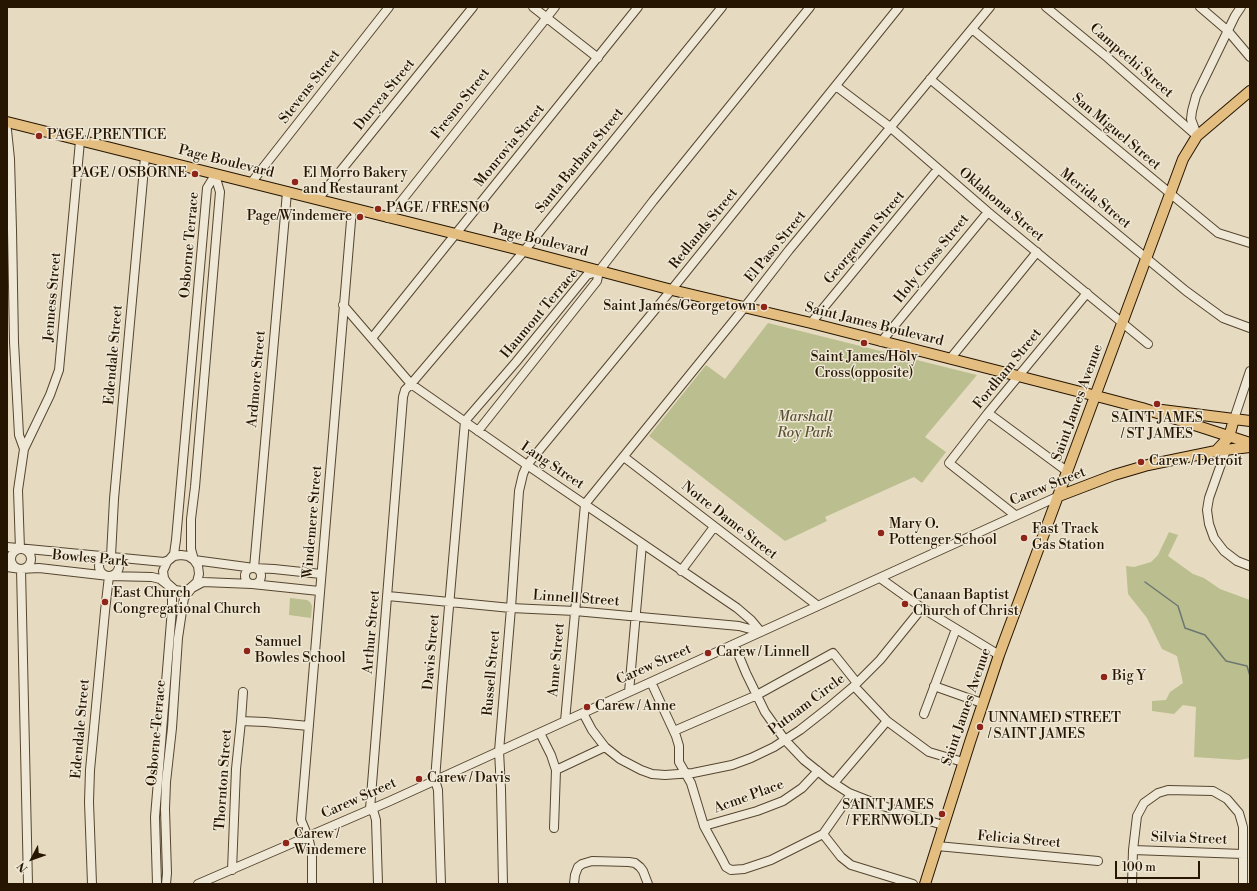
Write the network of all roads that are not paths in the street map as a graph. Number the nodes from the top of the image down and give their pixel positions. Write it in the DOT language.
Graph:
graph roads {
  1 [pos="390,7"];
  2 [pos="473,7"];
  3 [pos="534,7"];
  4 [pos="554,7"];
  5 [pos="638,7"];
  6 [pos="722,7"];
  7 [pos="810,7"];
  8 [pos="899,7"];
  9 [pos="990,7"];
  10 [pos="1046,7"];
  11 [pos="1200,7"];
  12 [pos="1241,7"];
  13 [pos="547,18"];
  14 [pos="972,30"];
  15 [pos="1228,31"];
  16 [pos="1250,57"];
  17 [pos="598,58"];
  18 [pos="930,79"];
  19 [pos="836,86"];
  20 [pos="1250,91"];
  21 [pos="7,122"];
  22 [pos="890,127"];
  23 [pos="7,130"];
  24 [pos="1197,136"];
  25 [pos="80,141"];
  26 [pos="145,157"];
  27 [pos="938,169"];
  28 [pos="214,175"];
  29 [pos="251,183"];
  30 [pos="287,192"];
  31 [pos="1170,194"];
  32 [pos="318,199"];
  33 [pos="352,209"];
  34 [pos="988,212"];
  35 [pos="388,218"];
  36 [pos="204,228"];
  37 [pos="216,230"];
  38 [pos="455,234"];
  39 [pos="1250,243"];
  40 [pos="524,251"];
  41 [pos="1037,252"];
  42 [pos="1147,259"];
  43 [pos="599,271"];
  44 [pos="672,290"];
  45 [pos="1087,293"];
  46 [pos="198,294"];
  47 [pos="211,296"];
  48 [pos="343,305"];
  49 [pos="744,308"];
  50 [pos="197,311"];
  51 [pos="209,313"];
  52 [pos="811,323"];
  53 [pos="1123,323"];
  54 [pos="1250,328"];
  55 [pos="372,338"];
  56 [pos="881,342"];
  57 [pos="1148,344"];
  58 [pos="524,352"];
  59 [pos="950,359"];
  60 [pos="534,360"];
  61 [pos="192,366"];
  62 [pos="205,368"];
  63 [pos="1250,371"];
  64 [pos="1019,376"];
  65 [pos="191,384"];
  66 [pos="411,384"];
  67 [pos="204,386"];
  68 [pos="1095,396"];
  69 [pos="1142,408"];
  70 [pos="988,413"];
  71 [pos="1234,419"];
  72 [pos="1250,421"];
  73 [pos="465,422"];
  74 [pos="478,431"];
  75 [pos="186,437"];
  76 [pos="1229,437"];
  77 [pos="199,438"];
  78 [pos="1250,443"];
  79 [pos="1250,447"];
  80 [pos="24,449"];
  81 [pos="1216,450"];
  82 [pos="1226,450"];
  83 [pos="184,454"];
  84 [pos="198,455"];
  85 [pos="624,457"];
  86 [pos="527,465"];
  87 [pos="1068,472"];
  88 [pos="181,494"];
  89 [pos="194,494"];
  90 [pos="1059,496"];
  91 [pos="585,504"];
  92 [pos="179,508"];
  93 [pos="192,509"];
  94 [pos="1015,515"];
  95 [pos="714,527"];
  96 [pos="642,544"];
  97 [pos="7,547"];
  98 [pos="20,549"];
  99 [pos="111,556"];
  100 [pos="169,560"];
  101 [pos="194,560"];
  102 [pos="1250,566"];
  103 [pos="7,568"];
  104 [pos="254,568"];
  105 [pos="21,569"];
  106 [pos="682,571"];
  107 [pos="321,574"];
  108 [pos="109,576"];
  109 [pos="880,578"];
  110 [pos="252,584"];
  111 [pos="169,586"];
  112 [pos="192,588"];
  113 [pos="319,591"];
  114 [pos="388,596"];
  115 [pos="450,602"];
  116 [pos="818,606"];
  117 [pos="511,608"];
  118 [pos="922,608"];
  119 [pos="575,611"];
  120 [pos="636,617"];
  121 [pos="956,629"];
  122 [pos="761,632"];
  123 [pos="734,644"];
  124 [pos="999,655"];
  125 [pos="651,682"];
  126 [pos="855,684"];
  127 [pos="934,686"];
  128 [pos="242,692"];
  129 [pos="629,692"];
  130 [pos="757,695"];
  131 [pos="982,703"];
  132 [pos="583,713"];
  133 [pos="924,714"];
  134 [pos="242,721"];
  135 [pos="565,721"];
  136 [pos="887,721"];
  137 [pos="309,726"];
  138 [pos="674,731"];
  139 [pos="540,733"];
  140 [pos="785,740"];
  141 [pos="605,747"];
  142 [pos="499,751"];
  143 [pos="963,762"];
  144 [pos="556,770"];
  145 [pos="818,771"];
  146 [pos="685,774"];
  147 [pos="435,780"];
  148 [pos="834,783"];
  149 [pos="851,794"];
  150 [pos="370,810"];
  151 [pos="943,825"];
  152 [pos="704,826"];
  153 [pos="554,828"];
  154 [pos="824,834"];
  155 [pos="308,837"];
  156 [pos="937,846"];
  157 [pos="1133,850"];
  158 [pos="1243,854"];
  159 [pos="1098,861"];
  160 [pos="232,870"];
  161 [pos="28,884"];
  162 [pos="92,884"];
  163 [pos="157,884"];
  164 [pos="166,884"];
  165 [pos="198,884"];
  166 [pos="312,884"];
  167 [pos="378,884"];
  168 [pos="441,884"];
  169 [pos="503,884"];
  170 [pos="574,884"];
  171 [pos="648,884"];
  172 [pos="913,884"];
  173 [pos="925,884"];
  174 [pos="1132,884"];
  175 [pos="1243,884"];
  1 -- 29 [label="street, Stevens Street"];
  2 -- 32 [label="street, Duryea Street"];
  3 -- 13 [label="street"];
  4 -- 13 [label="street, Fresno Street"];
  5 -- 17 [label="street, Monrovia Street"];
  6 -- 40 [label="street, Santa Barbara Street"];
  7 -- 43 [label="street, Page Boulevard"];
  8 -- 19 [label="street, Redlands Street"];
  9 -- 14 [label="street, El Paso Street"];
  10 -- 24 [label="street, Campechi Street"];
  11 -- 15 [label="street"];
  12 -- 15 [label="street"];
  13 -- 17 [label="street"];
  13 -- 35 [label="street, Fresno Street"];
  14 -- 18 [label="street, El Paso Street"];
  14 -- 31 [label="street, San Miguel Street"];
  15 -- 16 [label="street"];
  15 -- 24 [label="street"];
  17 -- 38 [label="street, Monrovia Street"];
  18 -- 22 [label="street, El Paso Street"];
  18 -- 42 [label="street, Merida Street"];
  19 -- 22 [label="street, Oklahoma Street"];
  19 -- 44 [label="street, Redlands Street"];
  20 -- 24 [label="main road, Saint James Avenue"];
  21 -- 25 [label="main road, Page Boulevard"];
  22 -- 27 [label="street, Oklahoma Street"];
  22 -- 49 [label="street, El Paso Street"];
  23 -- 80 [label="street"];
  24 -- 31 [label="main road, Saint James Avenue"];
  25 -- 26 [label="main road, Page Boulevard"];
  25 -- 80 [label="street, Jenness Street"];
  26 -- 28 [label="main road, Page Boulevard"];
  26 -- 99 [label="street, Edendale Street"];
  27 -- 34 [label="street, Oklahoma Street"];
  27 -- 52 [label="street, Georgetown Street"];
  28 -- 29 [label="main road, Page Boulevard"];
  28 -- 36 [label="street, Osborne Terrace"];
  28 -- 37 [label="street, Osborne Terrace"];
  29 -- 30 [label="main road, Page Boulevard"];
  30 -- 32 [label="main road, Page Boulevard"];
  30 -- 104 [label="street, Ardmore Street"];
  31 -- 39 [label="street, San Miguel Street"];
  31 -- 42 [label="main road, Saint James Avenue"];
  32 -- 33 [label="main road, Page Boulevard"];
  33 -- 35 [label="main road, Page Boulevard"];
  33 -- 48 [label="street, Windemere Street"];
  34 -- 41 [label="street, Oklahoma Street"];
  34 -- 56 [label="street, Holy Cross Street"];
  35 -- 38 [label="main road, Page Boulevard"];
  36 -- 37 [label="street"];
  36 -- 46 [label="street, Osborne Terrace"];
  37 -- 47 [label="street, Osborne Terrace"];
  38 -- 40 [label="main road, Page Boulevard"];
  38 -- 55 [label="street, Monrovia Street"];
  40 -- 43 [label="main road, Page Boulevard"];
  40 -- 66 [label="street, Santa Barbara Street"];
  41 -- 45 [label="street, Oklahoma Street"];
  41 -- 59 [label="street"];
  42 -- 53 [label="main road, Saint James Avenue"];
  42 -- 54 [label="street, Merida Street"];
  43 -- 44 [label="main road, Saint James Boulevard"];
  43 -- 58 [label="street, Haumont Terrace"];
  43 -- 60 [label="street, Haumont Terrace"];
  44 -- 49 [label="main road, Saint James Boulevard"];
  44 -- 86 [label="street, Redlands Street"];
  45 -- 53 [label="street, Oklahoma Street"];
  45 -- 64 [label="street, Fordham Street"];
  46 -- 47 [label="street"];
  46 -- 50 [label="street, Osborne Terrace"];
  47 -- 51 [label="street, Osborne Terrace"];
  48 -- 55 [label="street, Lang Street"];
  48 -- 107 [label="street, Windemere Street"];
  49 -- 52 [label="main road, Saint James Boulevard"];
  49 -- 85 [label="street, El Paso Street"];
  50 -- 51 [label="street"];
  50 -- 61 [label="street, Osborne Terrace"];
  51 -- 62 [label="street, Osborne Terrace"];
  52 -- 56 [label="main road, Saint James Boulevard"];
  53 -- 57 [label="street, Oklahoma Street"];
  53 -- 68 [label="main road, Saint James Avenue"];
  55 -- 66 [label="street, Lang Street"];
  56 -- 59 [label="main road, Saint James Boulevard"];
  58 -- 60 [label="street"];
  58 -- 73 [label="street, Haumont Terrace"];
  59 -- 64 [label="main road, Saint James Boulevard"];
  60 -- 74 [label="street, Haumont Terrace"];
  61 -- 62 [label="street"];
  61 -- 65 [label="street, Osborne Terrace"];
  62 -- 67 [label="street, Osborne Terrace"];
  63 -- 71 [label="street"];
  64 -- 68 [label="main road, Saint James Boulevard"];
  64 -- 70 [label="street, Fordham Street"];
  65 -- 67 [label="street"];
  65 -- 75 [label="street, Osborne Terrace"];
  66 -- 73 [label="street, Lang Street"];
  66 -- 114 [label="street, Arthur Street"];
  67 -- 77 [label="street, Osborne Terrace"];
  68 -- 69 [label="main road, Saint James Boulevard"];
  68 -- 87 [label="main road, Saint James Avenue"];
  69 -- 71 [label="main road, Saint James Boulevard"];
  69 -- 76 [label="main road, Saint James Boulevard"];
  70 -- 87 [label="street"];
  70 -- 94 [label="street, Fordham Street"];
  71 -- 72 [label="main road"];
  71 -- 76 [label="main road"];
  73 -- 74 [label="street, Lang Street"];
  73 -- 115 [label="street, Davis Street"];
  74 -- 86 [label="street, Lang Street"];
  75 -- 77 [label="street"];
  75 -- 83 [label="street, Osborne Terrace"];
  76 -- 78 [label="main road, Saint James Boulevard"];
  76 -- 81 [label="main road"];
  77 -- 84 [label="street, Osborne Terrace"];
  79 -- 82 [label="main road, Carew Street"];
  80 -- 98 [label="street"];
  81 -- 82 [label="main road, Carew Street"];
  81 -- 90 [label="main road, Carew Street"];
  82 -- 102 [label="street"];
  83 -- 84 [label="street"];
  83 -- 88 [label="street, Osborne Terrace"];
  84 -- 89 [label="street, Osborne Terrace"];
  85 -- 91 [label="street, El Paso Street"];
  85 -- 95 [label="street, Notre Dame Street"];
  86 -- 91 [label="street, Lang Street"];
  86 -- 117 [label="street, Russell Street"];
  87 -- 90 [label="main road, Saint James Avenue"];
  88 -- 89 [label="street"];
  88 -- 92 [label="street, Osborne Terrace"];
  89 -- 93 [label="street, Osborne Terrace"];
  90 -- 94 [label="street, Carew Street"];
  90 -- 124 [label="main road, Saint James Avenue"];
  91 -- 96 [label="street, Lang Street"];
  91 -- 119 [label="street, Anne Street"];
  92 -- 93 [label="street"];
  92 -- 100 [label="street, Osborne Terrace"];
  93 -- 101 [label="street, Osborne Terrace"];
  94 -- 109 [label="street, Carew Street"];
  95 -- 106 [label="street"];
  95 -- 116 [label="street, Notre Dame Street"];
  96 -- 106 [label="street, Lang Street"];
  96 -- 120 [label="street"];
  97 -- 98 [label="street, Bowles Park"];
  98 -- 99 [label="street, Bowles Park"];
  98 -- 105 [label="street"];
  98 -- 105 [label="street"];
  99 -- 100 [label="street, Bowles Park"];
  99 -- 108 [label="street, Edendale Street"];
  99 -- 108 [label="street"];
  100 -- 101 [label="street, Bowles Park"];
  100 -- 111 [label="street"];
  101 -- 104 [label="street, Bowles Park"];
  101 -- 112 [label="street"];
  103 -- 105 [label="street, Bowles Park"];
  104 -- 107 [label="street, Bowles Park"];
  104 -- 110 [label="street, Ardmore Street"];
  105 -- 108 [label="street, Bowles Park"];
  105 -- 161 [label="street"];
  106 -- 122 [label="street, Lang Street"];
  107 -- 113 [label="street, Windemere Street"];
  108 -- 111 [label="street, Bowles Park"];
  108 -- 162 [label="street, Edendale Street"];
  109 -- 116 [label="street, Carew Street"];
  109 -- 118 [label="street"];
  110 -- 112 [label="street, Bowles Park"];
  110 -- 113 [label="street, Bowles Park"];
  111 -- 112 [label="street, Bowles Park"];
  111 -- 163 [label="street, Osborne Terrace"];
  112 -- 164 [label="street, Osborne Terrace"];
  113 -- 137 [label="street, Windemere Street"];
  114 -- 115 [label="street, Linnell Street"];
  114 -- 150 [label="street, Arthur Street"];
  115 -- 117 [label="street, Linnell Street"];
  115 -- 147 [label="street, Davis Street"];
  116 -- 122 [label="street, Carew Street"];
  117 -- 119 [label="street, Linnell Street"];
  117 -- 142 [label="street, Russell Street"];
  118 -- 121 [label="street"];
  118 -- 126 [label="street, Putnam Circle"];
  119 -- 120 [label="street, Linnell Street"];
  119 -- 135 [label="street, Anne Street"];
  120 -- 122 [label="street, Linnell Street"];
  120 -- 129 [label="street"];
  121 -- 124 [label="street"];
  121 -- 127 [label="street"];
  122 -- 123 [label="street, Carew Street"];
  123 -- 125 [label="street, Carew Street"];
  123 -- 130 [label="street"];
  124 -- 131 [label="main road, Saint James Avenue"];
  125 -- 129 [label="street, Carew Street"];
  125 -- 138 [label="street"];
  126 -- 130 [label="street"];
  126 -- 136 [label="street"];
  126 -- 140 [label="street, Putnam Circle"];
  127 -- 131 [label="street"];
  127 -- 133 [label="street"];
  128 -- 134 [label="street, Thornton Street"];
  129 -- 132 [label="street, Carew Street"];
  130 -- 138 [label="street"];
  130 -- 140 [label="street"];
  131 -- 143 [label="main road, Saint James Avenue"];
  132 -- 135 [label="street, Carew Street"];
  132 -- 141 [label="street, Putnam Circle"];
  134 -- 137 [label="street"];
  134 -- 160 [label="street, Thornton Street"];
  135 -- 139 [label="street, Carew Street"];
  136 -- 143 [label="street"];
  136 -- 148 [label="street"];
  137 -- 155 [label="street, Windemere Street"];
  138 -- 146 [label="street"];
  139 -- 142 [label="street, Carew Street"];
  139 -- 144 [label="street"];
  140 -- 145 [label="street"];
  140 -- 146 [label="street, Putnam Circle"];
  141 -- 144 [label="street"];
  141 -- 146 [label="street, Putnam Circle"];
  142 -- 147 [label="street, Carew Street"];
  142 -- 169 [label="street, Russell Street"];
  143 -- 151 [label="main road, Saint James Avenue"];
  144 -- 153 [label="street"];
  145 -- 148 [label="street"];
  145 -- 152 [label="street, Acme Place"];
  146 -- 152 [label="street"];
  147 -- 150 [label="street, Carew Street"];
  147 -- 168 [label="street, Davis Street"];
  148 -- 149 [label="street"];
  149 -- 151 [label="street"];
  149 -- 154 [label="street"];
  150 -- 155 [label="street, Carew Street"];
  150 -- 167 [label="street, Arthur Street"];
  151 -- 156 [label="main road, Saint James Avenue"];
  152 -- 154 [label="street"];
  154 -- 172 [label="street"];
  155 -- 160 [label="street, Carew Street"];
  155 -- 166 [label="street, Windemere Street"];
  156 -- 159 [label="street, Felicia Street"];
  156 -- 173 [label="main road, Saint James Avenue"];
  157 -- 158 [label="street, Silvia Street"];
  157 -- 158 [label="street"];
  157 -- 174 [label="street"];
  158 -- 175 [label="street"];
  160 -- 165 [label="street, Carew Street"];
  170 -- 171 [label="street"];
}
